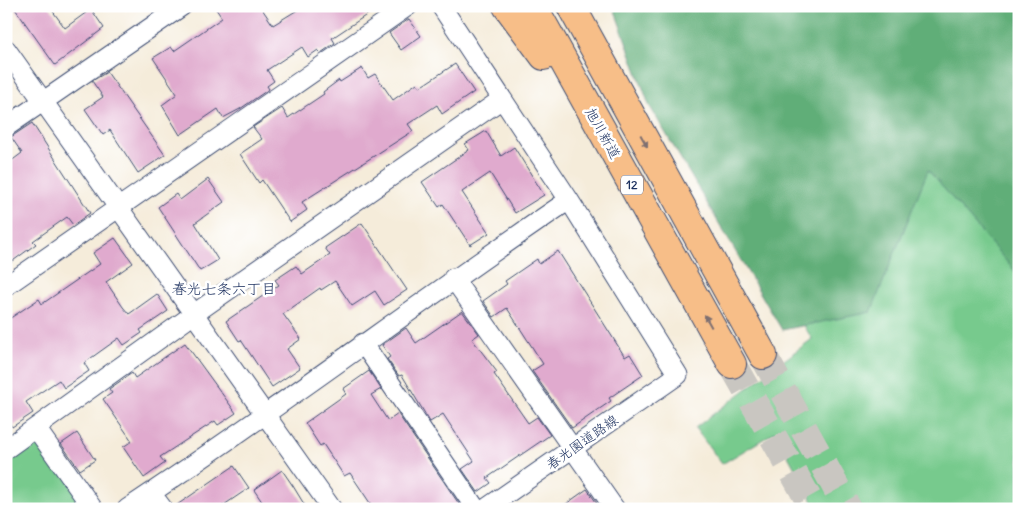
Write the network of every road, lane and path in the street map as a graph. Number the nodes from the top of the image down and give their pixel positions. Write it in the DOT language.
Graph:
graph roads {
  1 [pos="182,6"];
  2 [pos="408,6"];
  3 [pos="441,6"];
  4 [pos="507,6"];
  5 [pos="533,6"];
  6 [pos="570,6"];
  7 [pos="588,6"];
  8 [pos="6,49"];
  9 [pos="502,98"];
  10 [pos="43,102"];
  11 [pos="626,108"];
  12 [pos="6,127"];
  13 [pos="611,148"];
  14 [pos="569,200"];
  15 [pos="119,207"];
  16 [pos="453,278"];
  17 [pos="6,286"];
  18 [pos="194,314"];
  19 [pos="363,343"];
  20 [pos="763,355"];
  21 [pos="732,364"];
  22 [pos="264,414"];
  23 [pos="36,428"];
  24 [pos="573,448"];
  25 [pos="6,449"];
  26 [pos="152,493"];
  27 [pos="93,509"];
  28 [pos="127,509"];
  29 [pos="163,509"];
  30 [pos="332,509"];
  31 [pos="476,509"];
  32 [pos="486,509"];
  33 [pos="615,509"];
  1 -- 10 [label="street"];
  2 -- 15 [label="street"];
  3 -- 9 [label="street"];
  4 -- 13 [label="highway, 12"];
  5 -- 13 [label="highway, 旭川新道 / 12"];
  6 -- 11 [label="highway, 12"];
  7 -- 11 [label="highway, 12"];
  8 -- 10 [label="street"];
  9 -- 14 [label="street"];
  9 -- 18 [label="street"];
  10 -- 12 [label="street"];
  10 -- 15 [label="street"];
  11 -- 20 [label="highway, 12, one-way"];
  21 -- 13 [label="highway, 旭川新道 / 12, one-way"];
  14 -- 16 [label="street"];
  14 -- 24 [label="street, 春光園道路線"];
  15 -- 17 [label="street"];
  15 -- 18 [label="street"];
  16 -- 19 [label="street"];
  16 -- 24 [label="street"];
  18 -- 22 [label="street"];
  18 -- 23 [label="street"];
  19 -- 22 [label="street"];
  19 -- 31 [label="street"];
  22 -- 26 [label="street"];
  22 -- 30 [label="street"];
  23 -- 25 [label="street"];
  23 -- 27 [label="street"];
  24 -- 32 [label="street, 春光園道路線"];
  24 -- 33 [label="street"];
  26 -- 28 [label="street"];
  26 -- 29 [label="street"];
}
